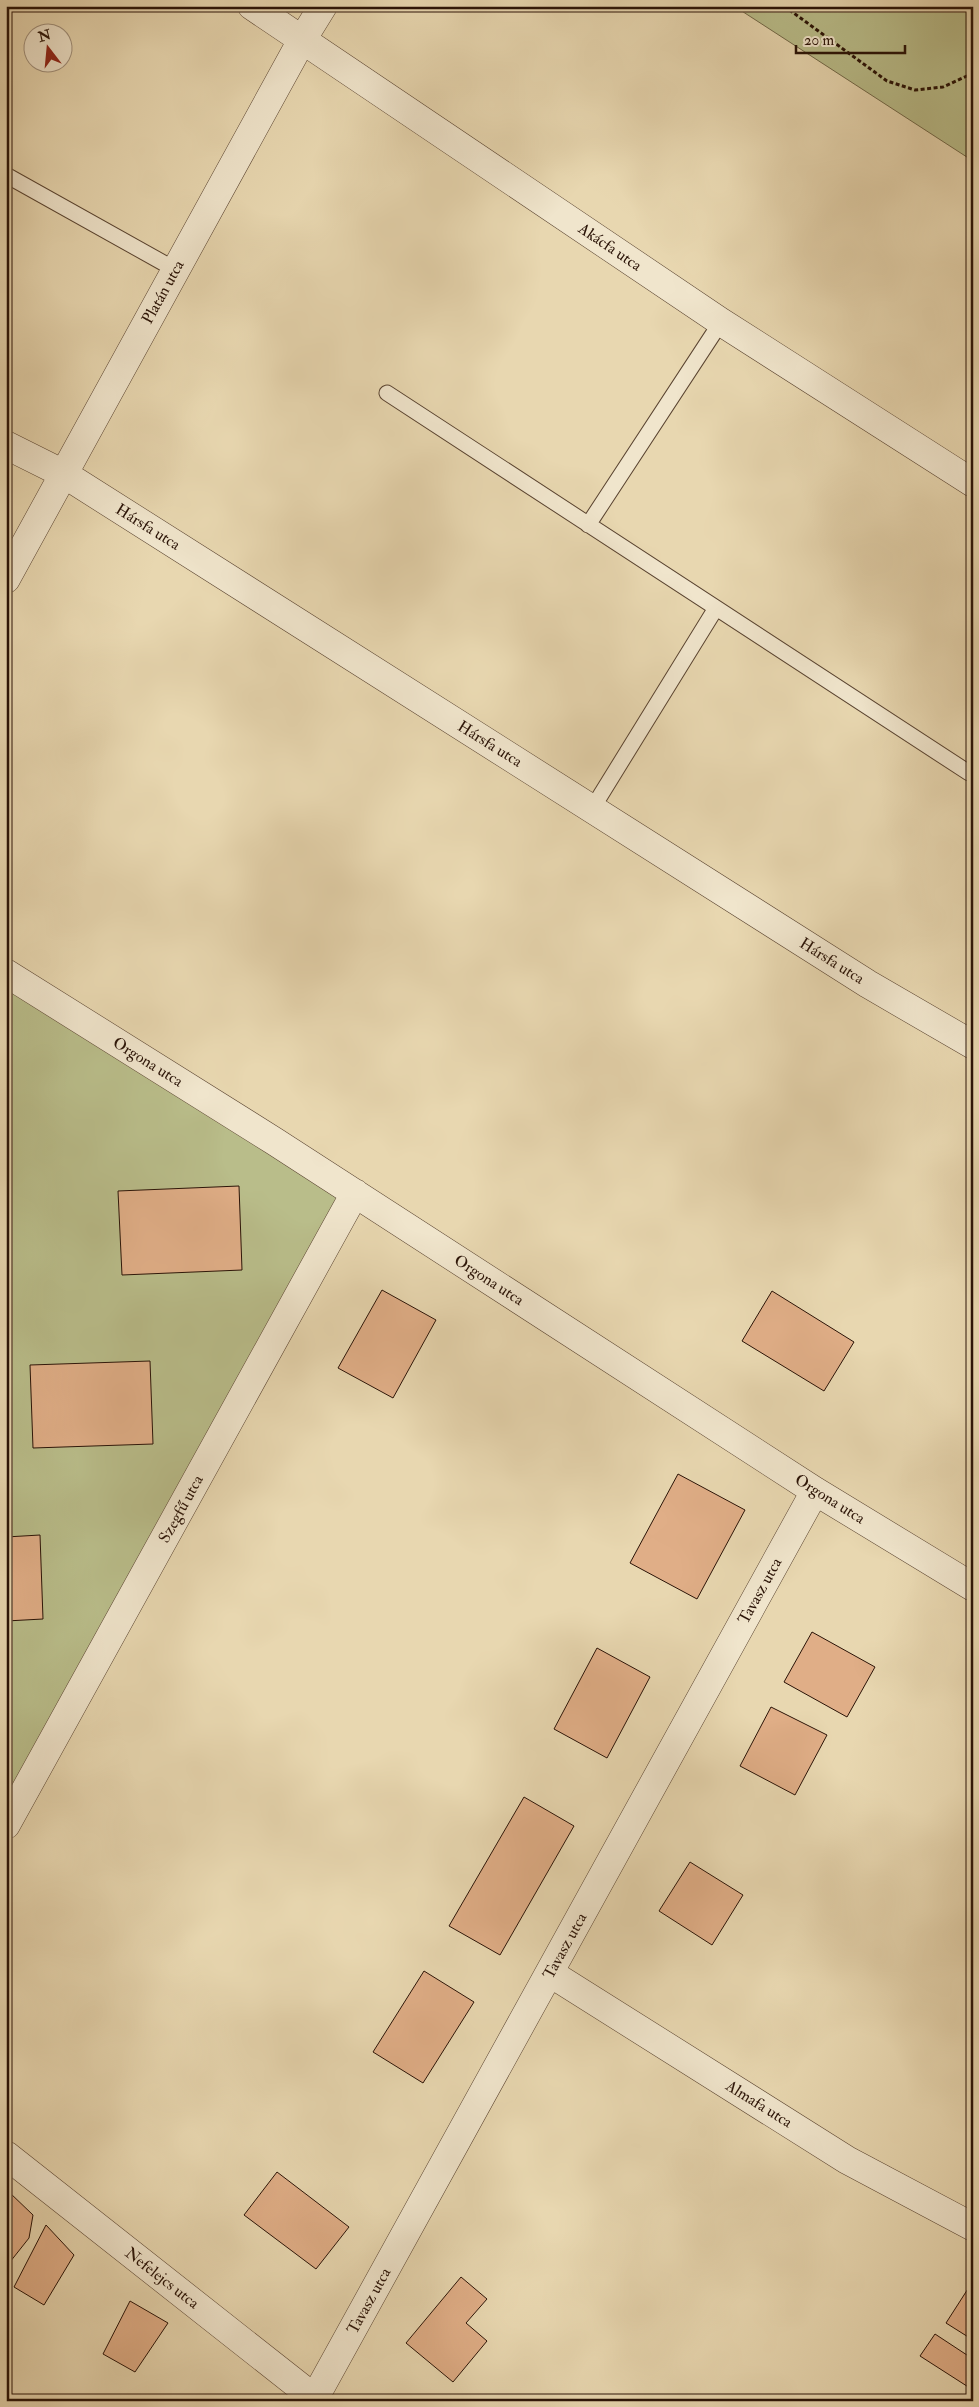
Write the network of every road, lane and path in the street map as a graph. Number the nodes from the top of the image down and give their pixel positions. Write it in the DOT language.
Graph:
graph roads {
  1 [pos="252,6"];
  2 [pos="323,6"];
  3 [pos="784,6"];
  4 [pos="302,40"];
  5 [pos="973,70"];
  6 [pos="6,175"];
  7 [pos="176,270"];
  8 [pos="721,322"];
  9 [pos="387,393"];
  10 [pos="6,445"];
  11 [pos="64,474"];
  12 [pos="973,483"];
  13 [pos="588,524"];
  14 [pos="6,579"];
  15 [pos="716,608"];
  16 [pos="969,773"];
  17 [pos="592,809"];
  18 [pos="6,973"];
  19 [pos="973,1045"];
  20 [pos="355,1193"];
  21 [pos="815,1491"];
  22 [pos="973,1586"];
  23 [pos="6,1825"];
  24 [pos="550,1973"];
  25 [pos="6,2155"];
  26 [pos="973,2227"];
  27 [pos="316,2400"];
  1 -- 4 [label="street, Akácfa utca"];
  2 -- 4 [label="street, Platán utca"];
  3 -- 5 [label="path"];
  4 -- 7 [label="street, Platán utca"];
  4 -- 8 [label="street, Akácfa utca"];
  6 -- 7 [label="lane"];
  7 -- 11 [label="street, Platán utca"];
  8 -- 12 [label="street, Akácfa utca"];
  8 -- 13 [label="lane"];
  9 -- 13 [label="lane"];
  10 -- 11 [label="street, Hársfa utca"];
  11 -- 14 [label="street, Platán utca"];
  11 -- 17 [label="street, Hársfa utca"];
  13 -- 15 [label="lane"];
  15 -- 16 [label="lane"];
  15 -- 17 [label="lane"];
  17 -- 19 [label="street, Hársfa utca"];
  18 -- 20 [label="street, Orgona utca"];
  20 -- 21 [label="street, Orgona utca"];
  20 -- 23 [label="street, Szegfű utca"];
  21 -- 22 [label="street, Orgona utca"];
  21 -- 24 [label="street, Tavasz utca"];
  24 -- 26 [label="street, Almafa utca"];
  24 -- 27 [label="street, Tavasz utca"];
  25 -- 27 [label="street, Nefelejcs utca"];
}
